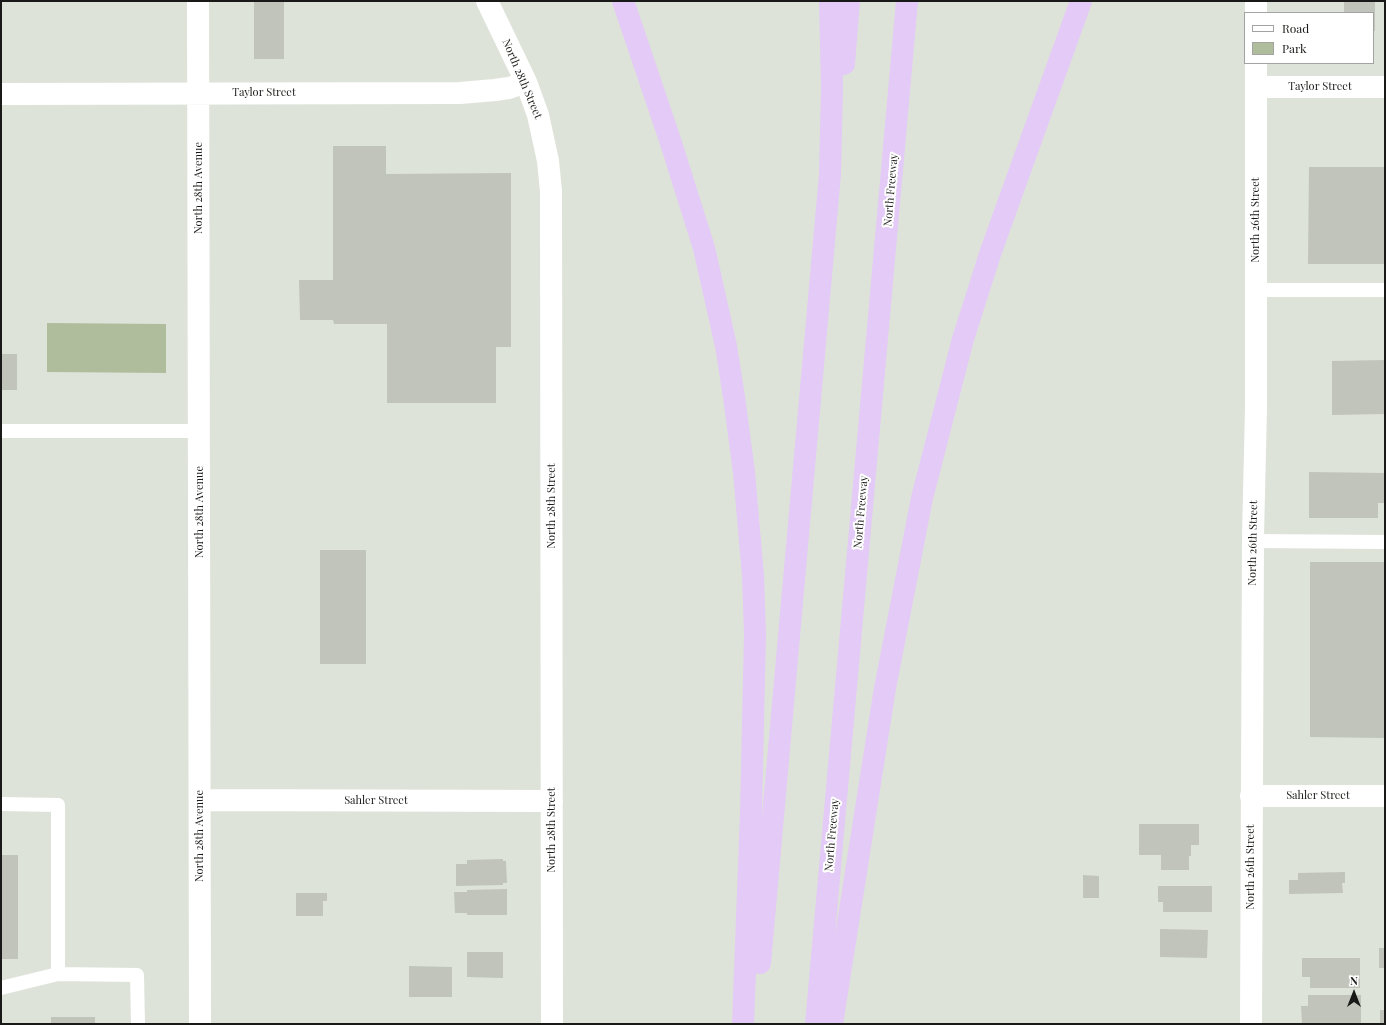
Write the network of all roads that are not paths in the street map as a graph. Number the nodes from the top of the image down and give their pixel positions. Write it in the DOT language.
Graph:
graph roads {
  1 [pos="198,1"];
  2 [pos="487,1"];
  3 [pos="623,1"];
  4 [pos="830,1"];
  5 [pos="849,1"];
  6 [pos="908,1"];
  7 [pos="1081,1"];
  8 [pos="1256,1"];
  9 [pos="1256,12"];
  10 [pos="1256,64"];
  11 [pos="526,82"];
  12 [pos="1256,87"];
  13 [pos="1385,87"];
  14 [pos="1,94"];
  15 [pos="198,94"];
  16 [pos="830,174"];
  17 [pos="1256,290"];
  18 [pos="1385,290"];
  19 [pos="1,431"];
  20 [pos="200,431"];
  21 [pos="1253,541"];
  22 [pos="1385,542"];
  23 [pos="1251,796"];
  24 [pos="1385,796"];
  25 [pos="200,800"];
  26 [pos="552,801"];
  27 [pos="1,804"];
  28 [pos="58,974"];
  29 [pos="1,988"];
  30 [pos="138,1024"];
  31 [pos="200,1024"];
  32 [pos="552,1024"];
  33 [pos="744,1024"];
  34 [pos="754,1024"];
  35 [pos="816,1024"];
  36 [pos="832,1024"];
  37 [pos="1251,1024"];
  1 -- 15 [label="street, North 28th Avenue"];
  2 -- 11 [label="street, North 28th Street"];
  3 -- 33 [label="highway"];
  4 -- 16 [label="highway"];
  5 -- 16 [label="highway"];
  6 -- 35 [label="highway, North Freeway"];
  7 -- 36 [label="highway"];
  8 -- 9 [label="street"];
  10 -- 12 [label="street, North 26th Street"];
  11 -- 15 [label="street, Taylor Street"];
  11 -- 26 [label="street, North 28th Street"];
  12 -- 13 [label="street, Taylor Street"];
  12 -- 17 [label="street, North 26th Street"];
  14 -- 15 [label="street, Taylor Street"];
  15 -- 20 [label="street, North 28th Avenue"];
  16 -- 34 [label="highway"];
  17 -- 18 [label="lane"];
  17 -- 21 [label="street, North 26th Street"];
  19 -- 20 [label="lane"];
  20 -- 25 [label="street, North 28th Avenue"];
  21 -- 22 [label="lane"];
  21 -- 23 [label="street, North 26th Street"];
  23 -- 24 [label="street, Sahler Street"];
  23 -- 37 [label="street, North 26th Street"];
  25 -- 26 [label="street, Sahler Street"];
  25 -- 31 [label="street, North 28th Avenue"];
  26 -- 32 [label="street, North 28th Street"];
  27 -- 28 [label="lane"];
  28 -- 29 [label="lane"];
  28 -- 30 [label="lane"];
}
